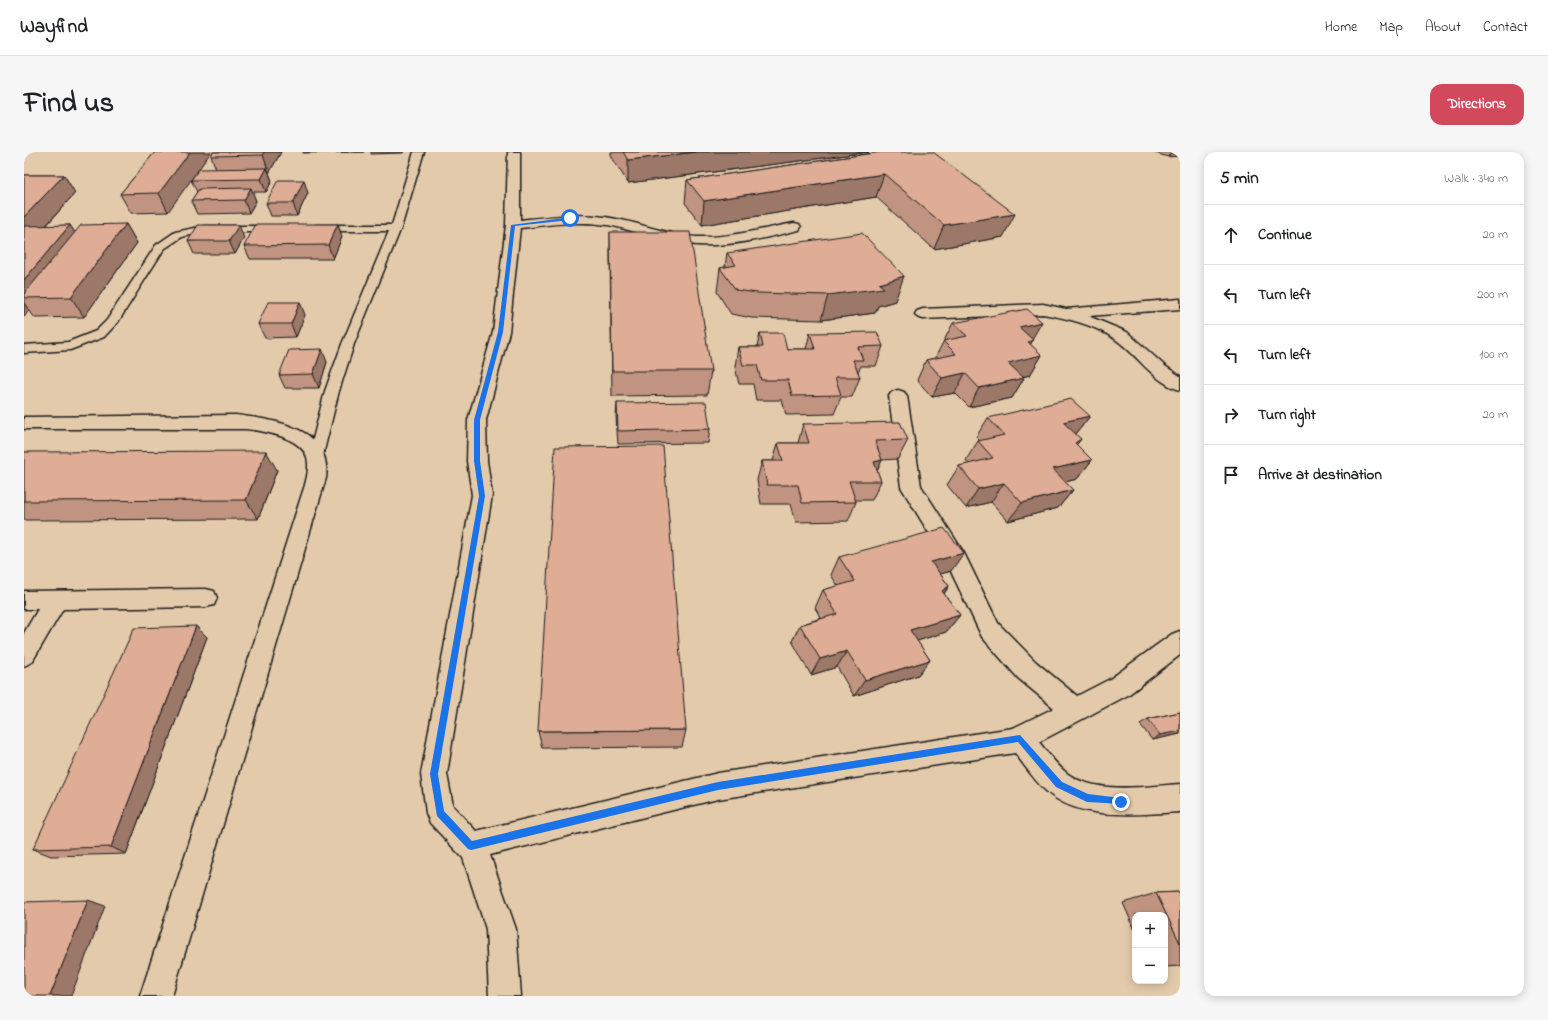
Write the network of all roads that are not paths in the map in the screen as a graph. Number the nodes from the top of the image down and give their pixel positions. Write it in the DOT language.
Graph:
graph roads {
  1 [pos="419,152"];
  2 [pos="514,152"];
  3 [pos="513,225"];
  4 [pos="794,227"];
  5 [pos="292,228"];
  6 [pos="308,228"];
  7 [pos="396,228"];
  8 [pos="1180,304"];
  9 [pos="1063,312"];
  10 [pos="923,314"];
  11 [pos="24,349"];
  12 [pos="1180,384"];
  13 [pos="898,396"];
  14 [pos="24,423"];
  15 [pos="316,455"];
  16 [pos="206,598"];
  17 [pos="24,600"];
  18 [pos="56,600"];
  19 [pos="1180,640"];
  20 [pos="24,655"];
  21 [pos="1074,710"];
  22 [pos="1020,738"];
  23 [pos="1180,798"];
  24 [pos="471,846"];
  25 [pos="156,996"];
  26 [pos="505,996"];
  1 -- 7 [label="lane"];
  2 -- 3 [label="street"];
  3 -- 4 [label="street"];
  3 -- 24 [label="street"];
  5 -- 11 [label="lane"];
  6 -- 7 [label="lane"];
  7 -- 15 [label="lane"];
  8 -- 9 [label="street"];
  9 -- 10 [label="street"];
  9 -- 12 [label="street"];
  13 -- 21 [label="street"];
  14 -- 15 [label="street"];
  15 -- 25 [label="street"];
  16 -- 18 [label="street"];
  17 -- 18 [label="street"];
  18 -- 20 [label="street"];
  19 -- 21 [label="street"];
  21 -- 22 [label="street"];
  22 -- 23 [label="street"];
  22 -- 24 [label="street"];
  24 -- 26 [label="street"];
}
